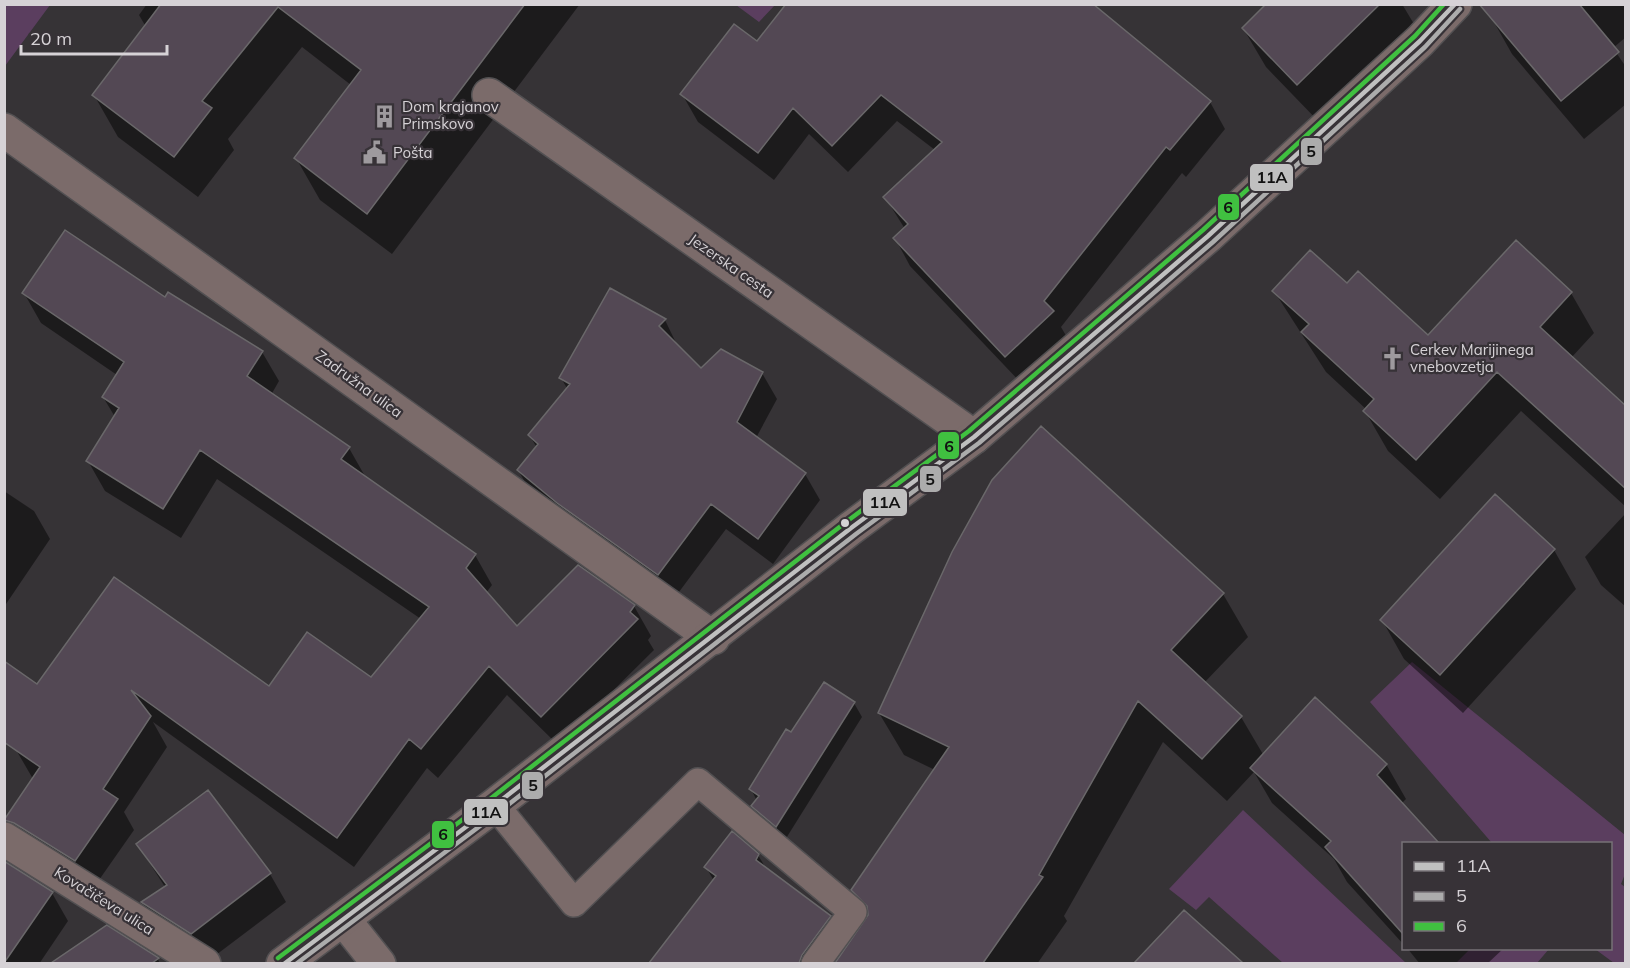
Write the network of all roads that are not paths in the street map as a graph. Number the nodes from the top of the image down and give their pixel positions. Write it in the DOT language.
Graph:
graph roads {
  1 [pos="1455,4"];
  2 [pos="489,95"];
  3 [pos="4,130"];
  4 [pos="974,437"];
  5 [pos="713,638"];
  6 [pos="495,805"];
  7 [pos="4,839"];
  8 [pos="344,920"];
  9 [pos="204,963"];
  10 [pos="283,963"];
  11 [pos="379,963"];
  12 [pos="815,963"];
  1 -- 4 [label="street"];
  2 -- 4 [label="street, Jezerska cesta"];
  3 -- 5 [label="street, Zadružna ulica"];
  4 -- 5 [label="street"];
  5 -- 6 [label="street"];
  6 -- 8 [label="street"];
  6 -- 12 [label="lane"];
  7 -- 9 [label="street, Kovačičeva ulica"];
  8 -- 10 [label="street"];
  8 -- 11 [label="street"];
}
